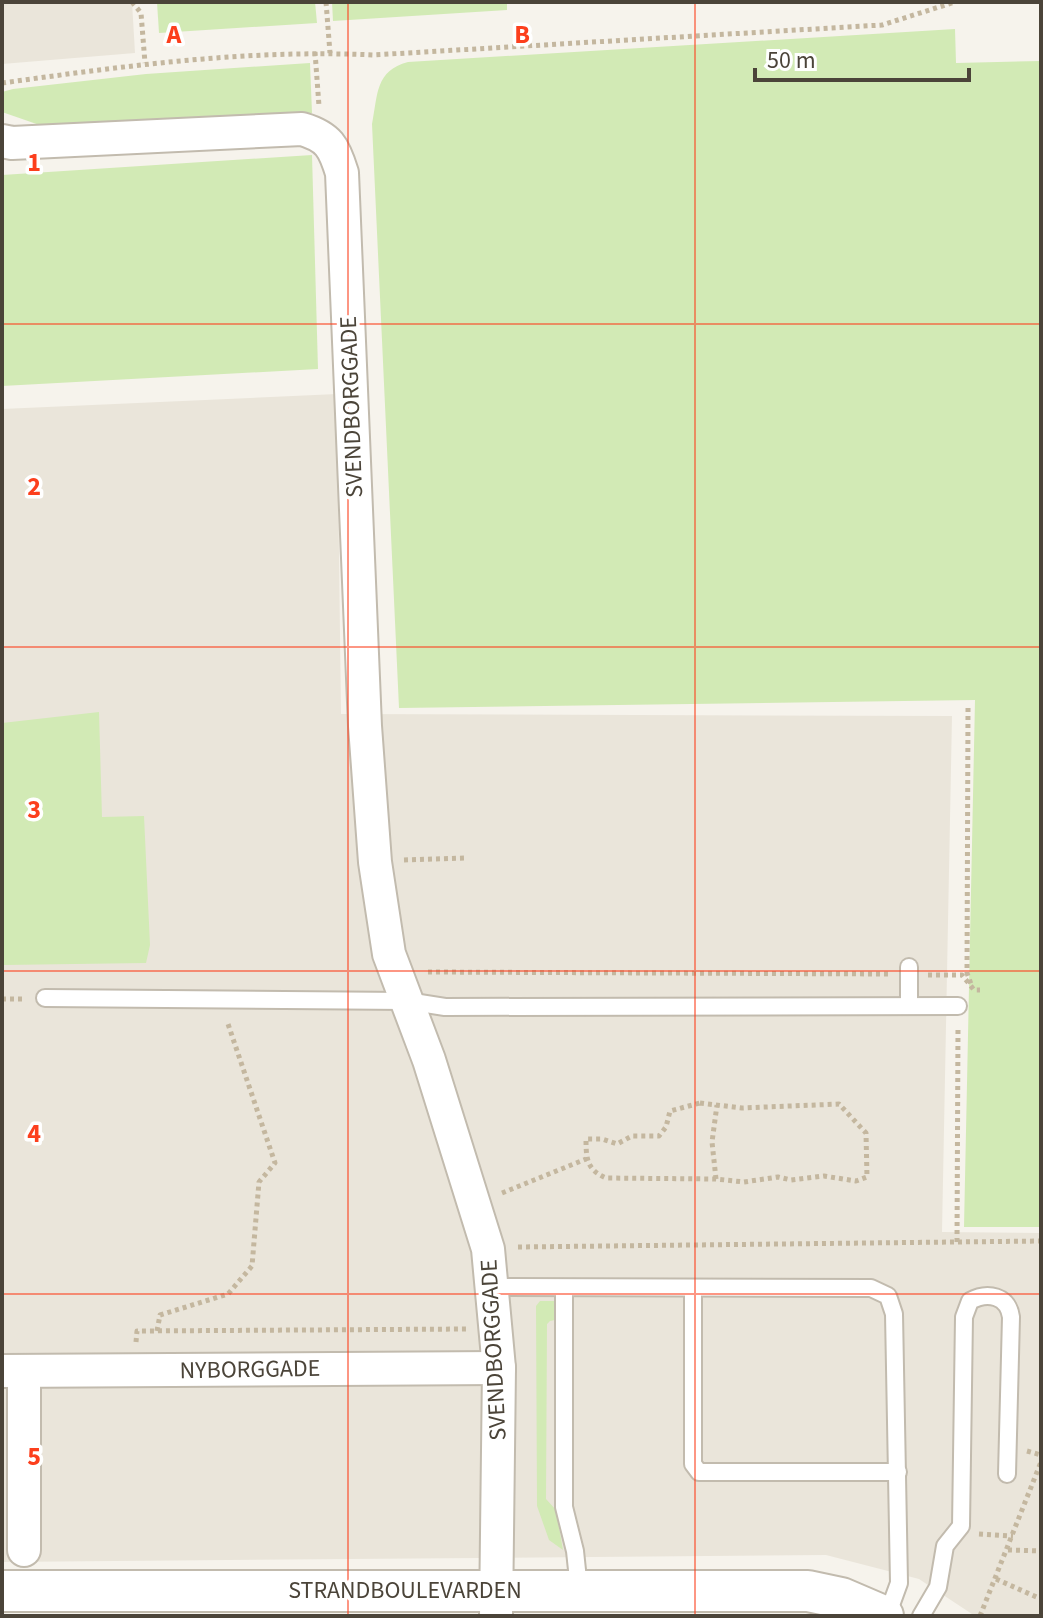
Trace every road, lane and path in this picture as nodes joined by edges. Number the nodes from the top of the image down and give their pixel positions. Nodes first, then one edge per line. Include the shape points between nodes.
1 (132, 2) edge
2 (326, 2) edge
3 (955, 2) edge
4 (315, 52) junction
5 (330, 53) junction
6 (145, 63) junction
7 (2, 83) edge
8 (321, 135) junction
9 (2, 141) edge
10 (968, 708) dead end
11 (467, 858) dead end
12 (375, 862) junction
13 (909, 971) junction
14 (401, 986) junction
15 (977, 990) junction
16 (45, 998) dead end
17 (219, 999) junction
18 (909, 1006) junction
19 (958, 1006) junction
20 (717, 1105) junction
21 (586, 1159) junction
22 (716, 1179) junction
23 (476, 1204) junction
24 (1041, 1241) edge
25 (957, 1242) junction
26 (488, 1249) junction
27 (492, 1287) junction
28 (564, 1288) junction
29 (693, 1288) junction
30 (496, 1328) junction
31 (157, 1331) junction
32 (499, 1368) junction
33 (132, 1370) junction
34 (13, 1371) edge
35 (1041, 1462) edge
36 (898, 1472) junction
37 (1007, 1474) dead end
38 (958, 1533) junction
39 (1013, 1536) junction
40 (24, 1550) dead end
41 (1008, 1550) junction
42 (1041, 1551) edge
43 (996, 1579) junction
44 (2, 1591) edge
45 (579, 1591) junction
46 (808, 1591) junction
47 (1041, 1599) edge
48 (496, 1603) edge
49 (775, 1616) edge
50 (885, 1616) edge
51 (921, 1616) edge
52 (980, 1616) edge

1 - 6 path via 141,13
2 - 5 path
3 - 5 path via 882,25 373,55
4 - 5 path
4 - 6 path
4 - 8 path
6 - 7 path
8 - 9 street via 302,129
8 - 12 street, SVENDBORGGADE via 336,151 342,173
10 - 15 path via 967,973
11 - 12 path
12 - 14 street, SVENDBORGGADE via 389,954
13 - 14 path
13 - 15 path via 962,975
13 - 18 lane
14 - 17 lane
14 - 18 lane via 445,1007
14 - 23 street, SVENDBORGGADE
15 - 19 path
16 - 17 lane
17 - 31 path via 275,1163 259,1182 252,1266 228,1294 160,1315
18 - 19 lane
19 - 25 path
20 - 21 path via 700,1103 670,1111 659,1136 632,1136 617,1144 586,1139
20 - 22 path via 712,1142
20 - 22 path via 839,1104 866,1133 867,1177
21 - 22 path via 606,1178
21 - 23 path
23 - 26 street, SVENDBORGGADE
24 - 25 path
25 - 26 path
26 - 27 street, SVENDBORGGADE
27 - 28 lane
27 - 30 street, SVENDBORGGADE
28 - 29 lane
28 - 45 lane via 564,1507
29 - 36 lane via 871,1288 888,1296 894,1314
29 - 36 lane via 693,1464 699,1472
30 - 31 path
30 - 32 street, SVENDBORGGADE
31 - 33 path via 137,1331
32 - 33 street, NYBORGGADE
32 - 48 street, SVENDBORGGADE
33 - 34 street, NYBORGGADE
34 - 40 street
35 - 39 path
36 - 50 lane via 899,1583
37 - 38 lane via 1011,1317 1005,1302 985,1296 970,1301 964,1317
38 - 39 path
38 - 51 lane via 945,1546 938,1587
39 - 41 path
41 - 42 path
41 - 43 path
43 - 47 path
43 - 52 path
44 - 48 street, STRANDBOULEVARDEN via 153,1597 402,1596
45 - 46 street, STRANDBOULEVARDEN
45 - 48 street, STRANDBOULEVARDEN
46 - 49 street
46 - 50 street, STRANDBOULEVARDEN

